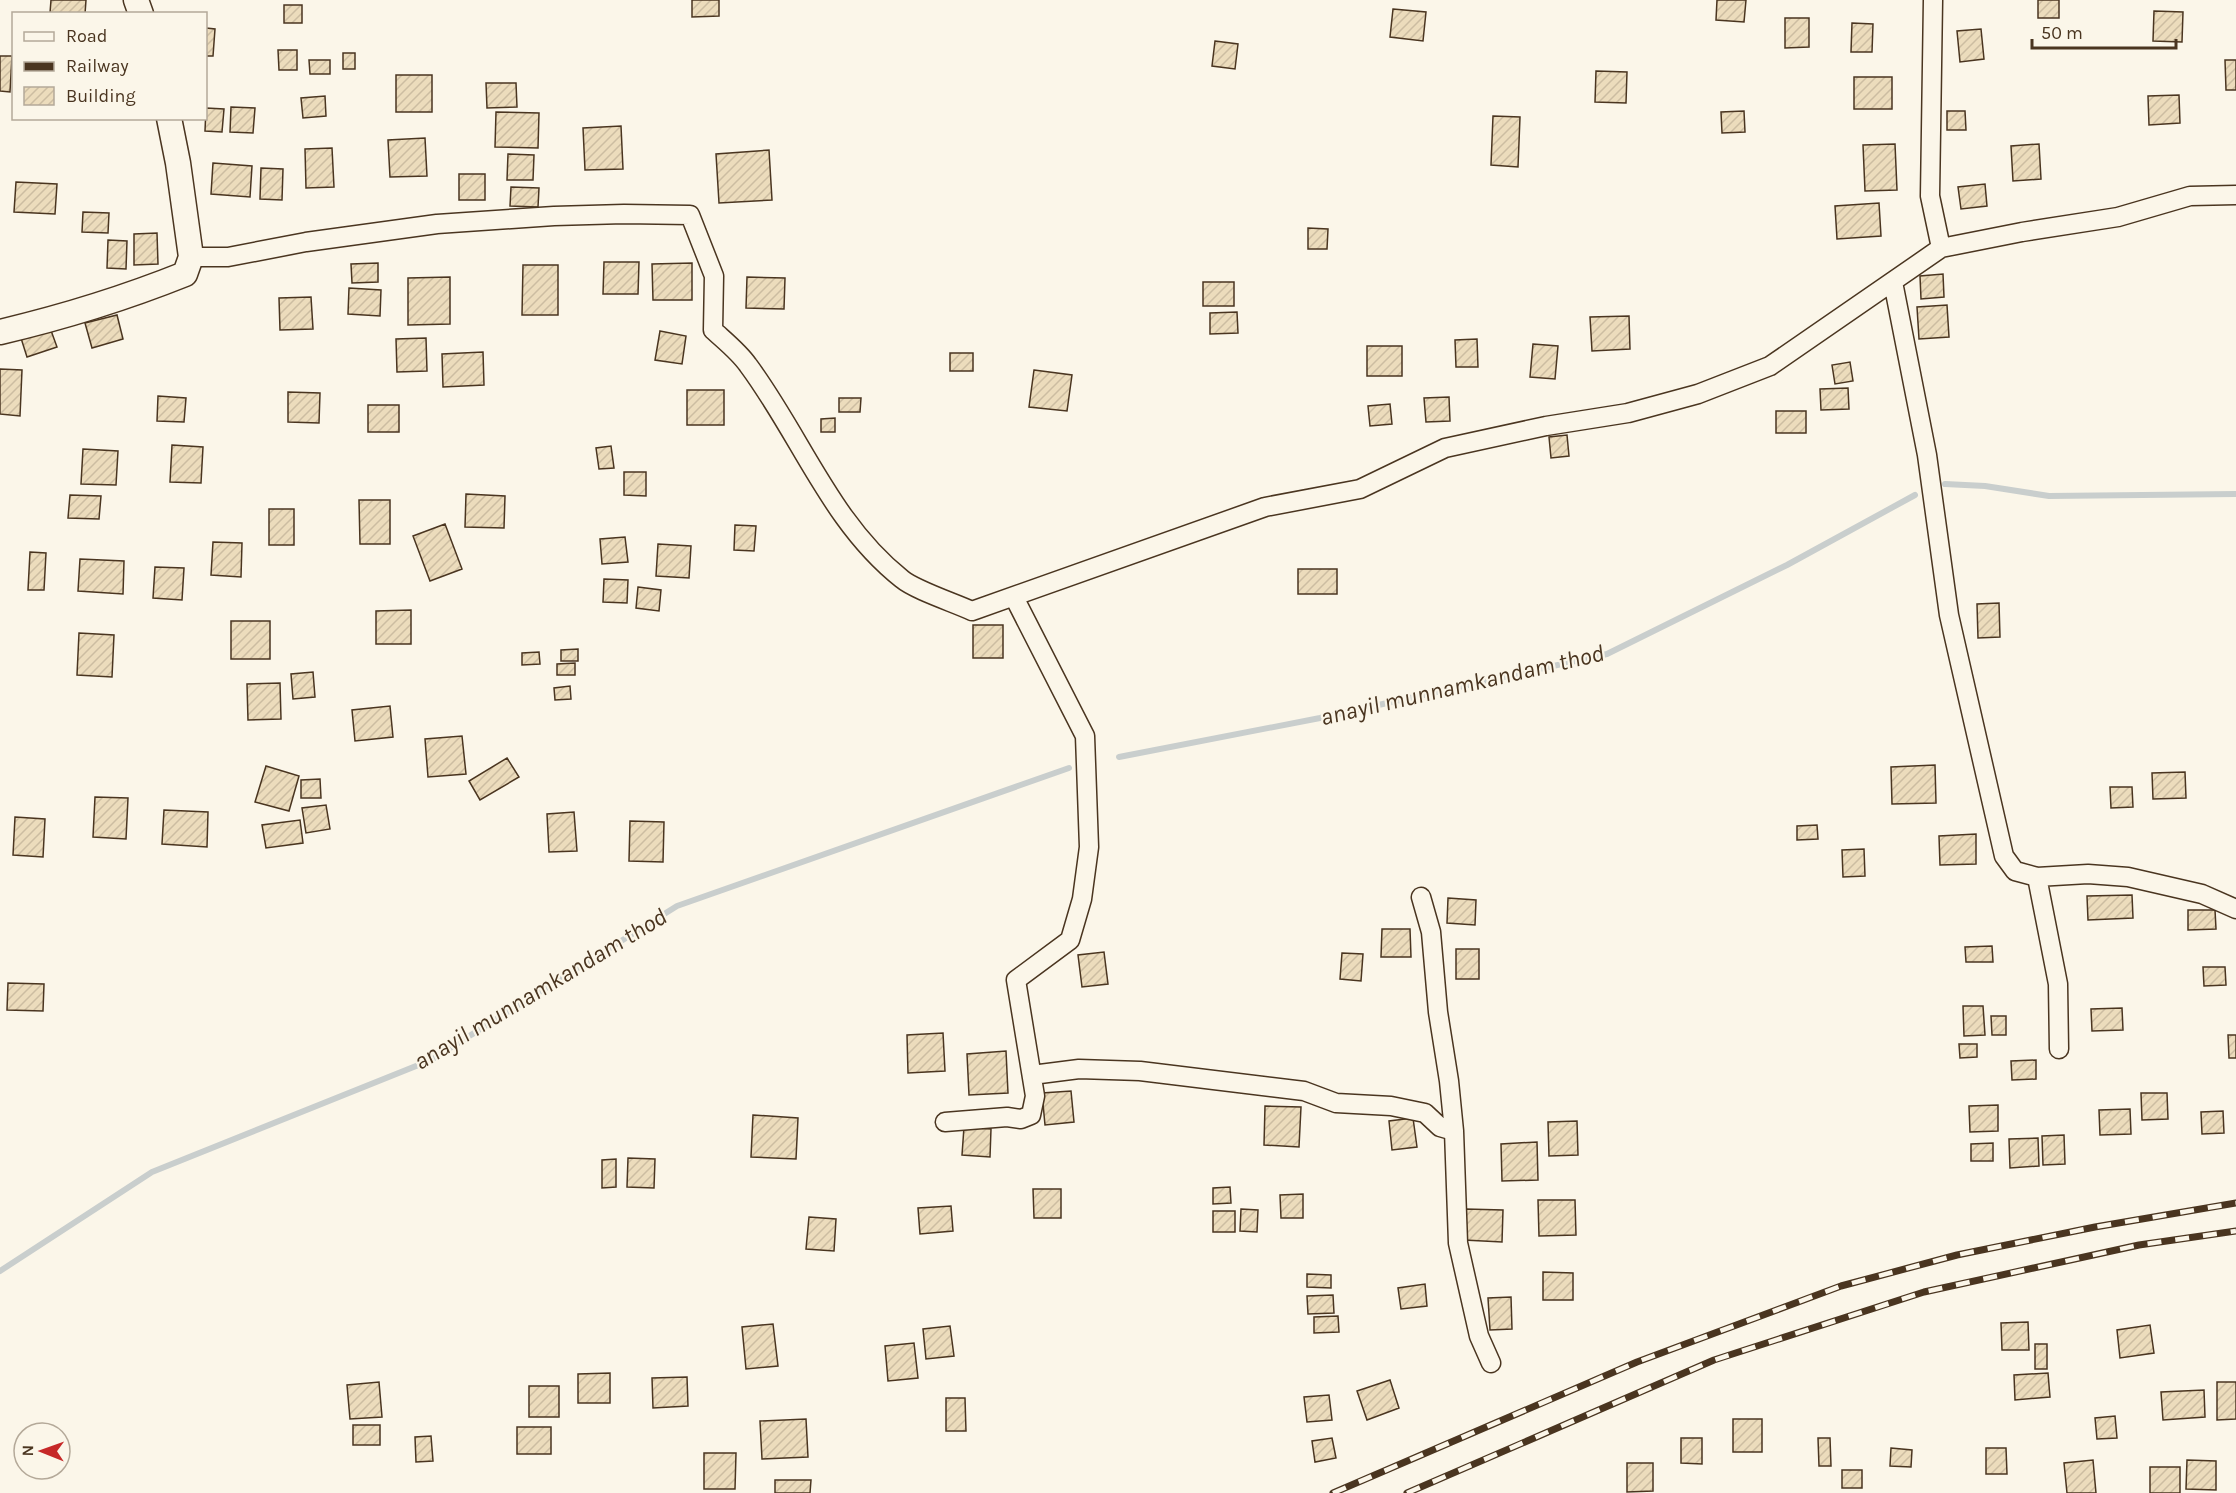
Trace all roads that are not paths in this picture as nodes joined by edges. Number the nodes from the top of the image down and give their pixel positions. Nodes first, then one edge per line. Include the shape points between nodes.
1 (1933, 0) edge
2 (169, 120) edge
3 (2236, 195) edge
4 (1941, 248) junction
5 (191, 258) junction
6 (1893, 282) junction
7 (0, 332) edge
8 (1014, 597) junction
9 (2037, 877) junction
10 (1421, 897) dead end
11 (2236, 909) edge
12 (2059, 1049) dead end
13 (1032, 1075) junction
14 (945, 1122) dead end
15 (1454, 1131) junction
16 (1491, 1364) dead end

1 - 4 street via 1930,196
2 - 5 main road
3 - 4 street via 2190,196 2118,217
4 - 6 street
5 - 7 main road via 185,274 149,288 64,317
5 - 8 street via 228,257 437,224 554,216 690,215 714,276 713,330 748,364 829,498 859,537 903,581 972,611
6 - 8 street via 1770,366 1698,394 1445,448 1360,489 1265,507
6 - 9 street via 1927,455 1949,615 2004,856 2015,871
8 - 13 street via 1085,736 1089,847 1082,899 1070,940 1016,980
9 - 11 street via 2128,877 2202,894
9 - 12 street via 2058,984
10 - 15 street via 1431,932
13 - 14 street via 1035,1096 1031,1115 1021,1119
13 - 15 street via 1079,1069 1140,1071 1304,1091 1336,1103 1391,1106 1425,1113 1440,1127
15 - 16 street via 1458,1243 1479,1336

